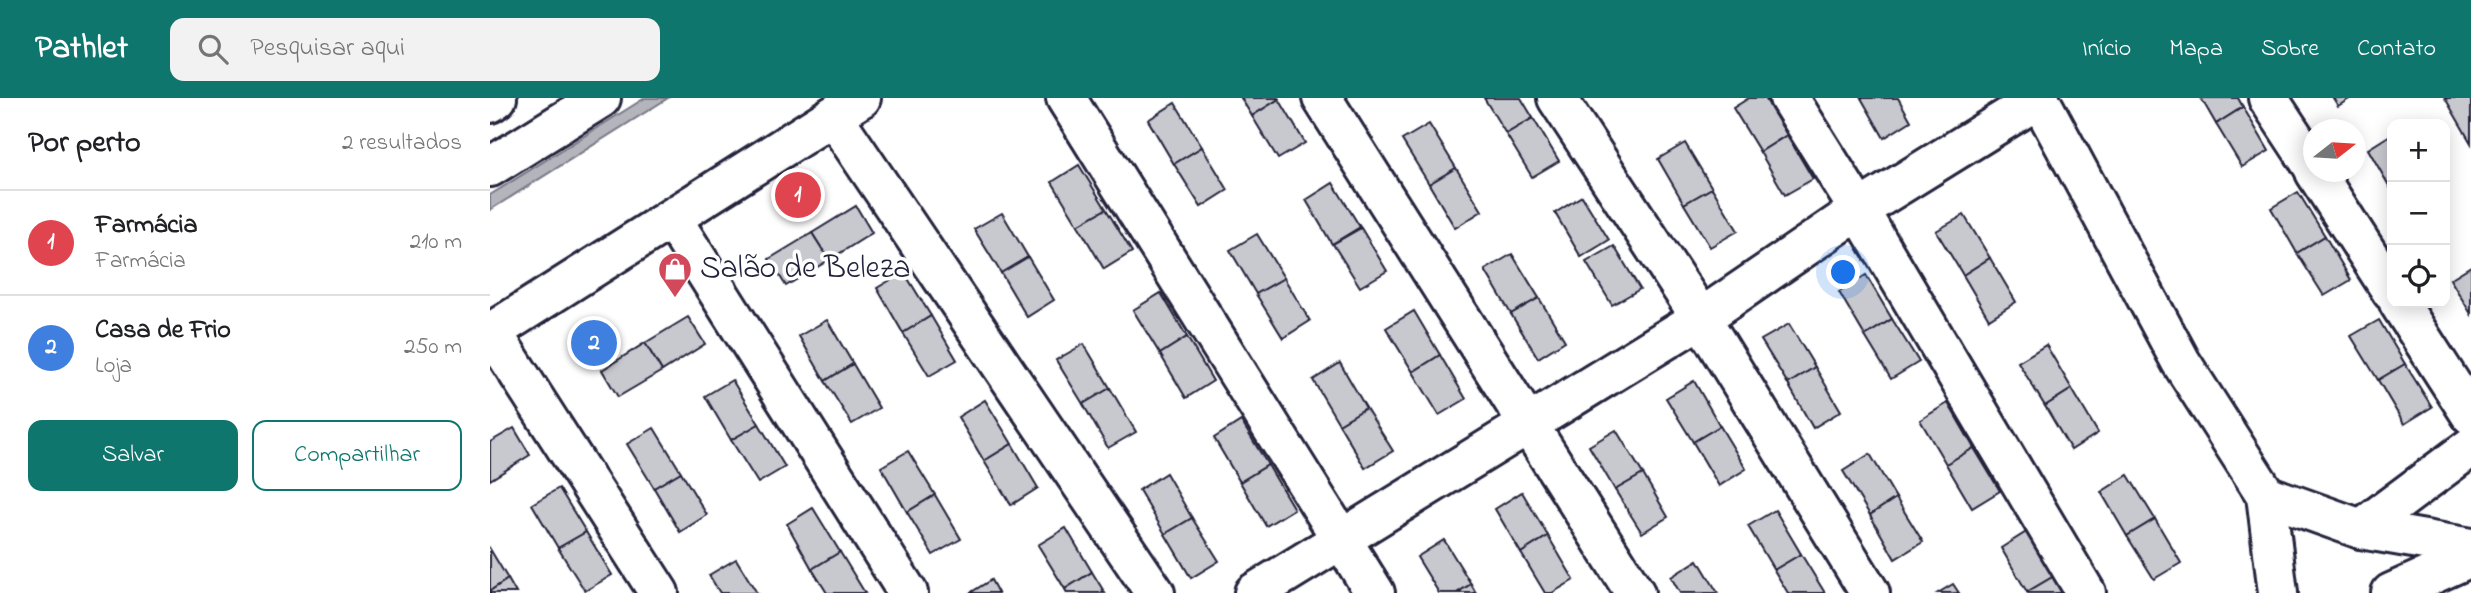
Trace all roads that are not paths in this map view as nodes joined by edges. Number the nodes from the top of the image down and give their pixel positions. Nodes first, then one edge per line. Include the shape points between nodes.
1 (497, 98) edge
2 (601, 98) edge
3 (1066, 98) edge
4 (1322, 98) edge
5 (1557, 98) edge
6 (1789, 98) edge
7 (2039, 98) edge
8 (2269, 98) edge
9 (490, 103) edge
10 (847, 107) edge
11 (2303, 152) edge
12 (490, 167) edge
13 (2322, 182) edge
14 (1860, 210) junction
15 (672, 219) junction
16 (2387, 284) edge
17 (2402, 308) edge
18 (1701, 318) junction
19 (491, 333) edge
20 (2471, 415) edge
21 (1528, 424) junction
22 (2471, 447) edge
23 (2266, 495) junction
24 (2361, 529) junction
25 (1341, 538) junction
26 (2471, 548) edge
27 (2471, 557) edge
28 (659, 593) edge
29 (908, 593) edge
30 (1155, 593) edge
31 (1254, 593) edge
32 (1375, 593) edge
33 (1636, 593) edge
34 (1870, 593) edge
35 (2086, 593) edge
36 (2278, 593) edge
37 (2391, 593) edge

1 - 9 street
2 - 12 street
3 - 25 street
4 - 21 street
5 - 18 street
6 - 14 street
7 - 14 street
7 - 23 street via 2181,362
8 - 11 street
10 - 15 street
10 - 30 street
13 - 16 street
14 - 18 street
14 - 35 street
15 - 19 street
15 - 29 street
17 - 20 street
18 - 21 street
18 - 34 street
19 - 28 street
21 - 25 street
21 - 33 street
22 - 24 street
23 - 24 street
23 - 36 street
24 - 26 street
25 - 31 street
25 - 32 street
27 - 37 street

